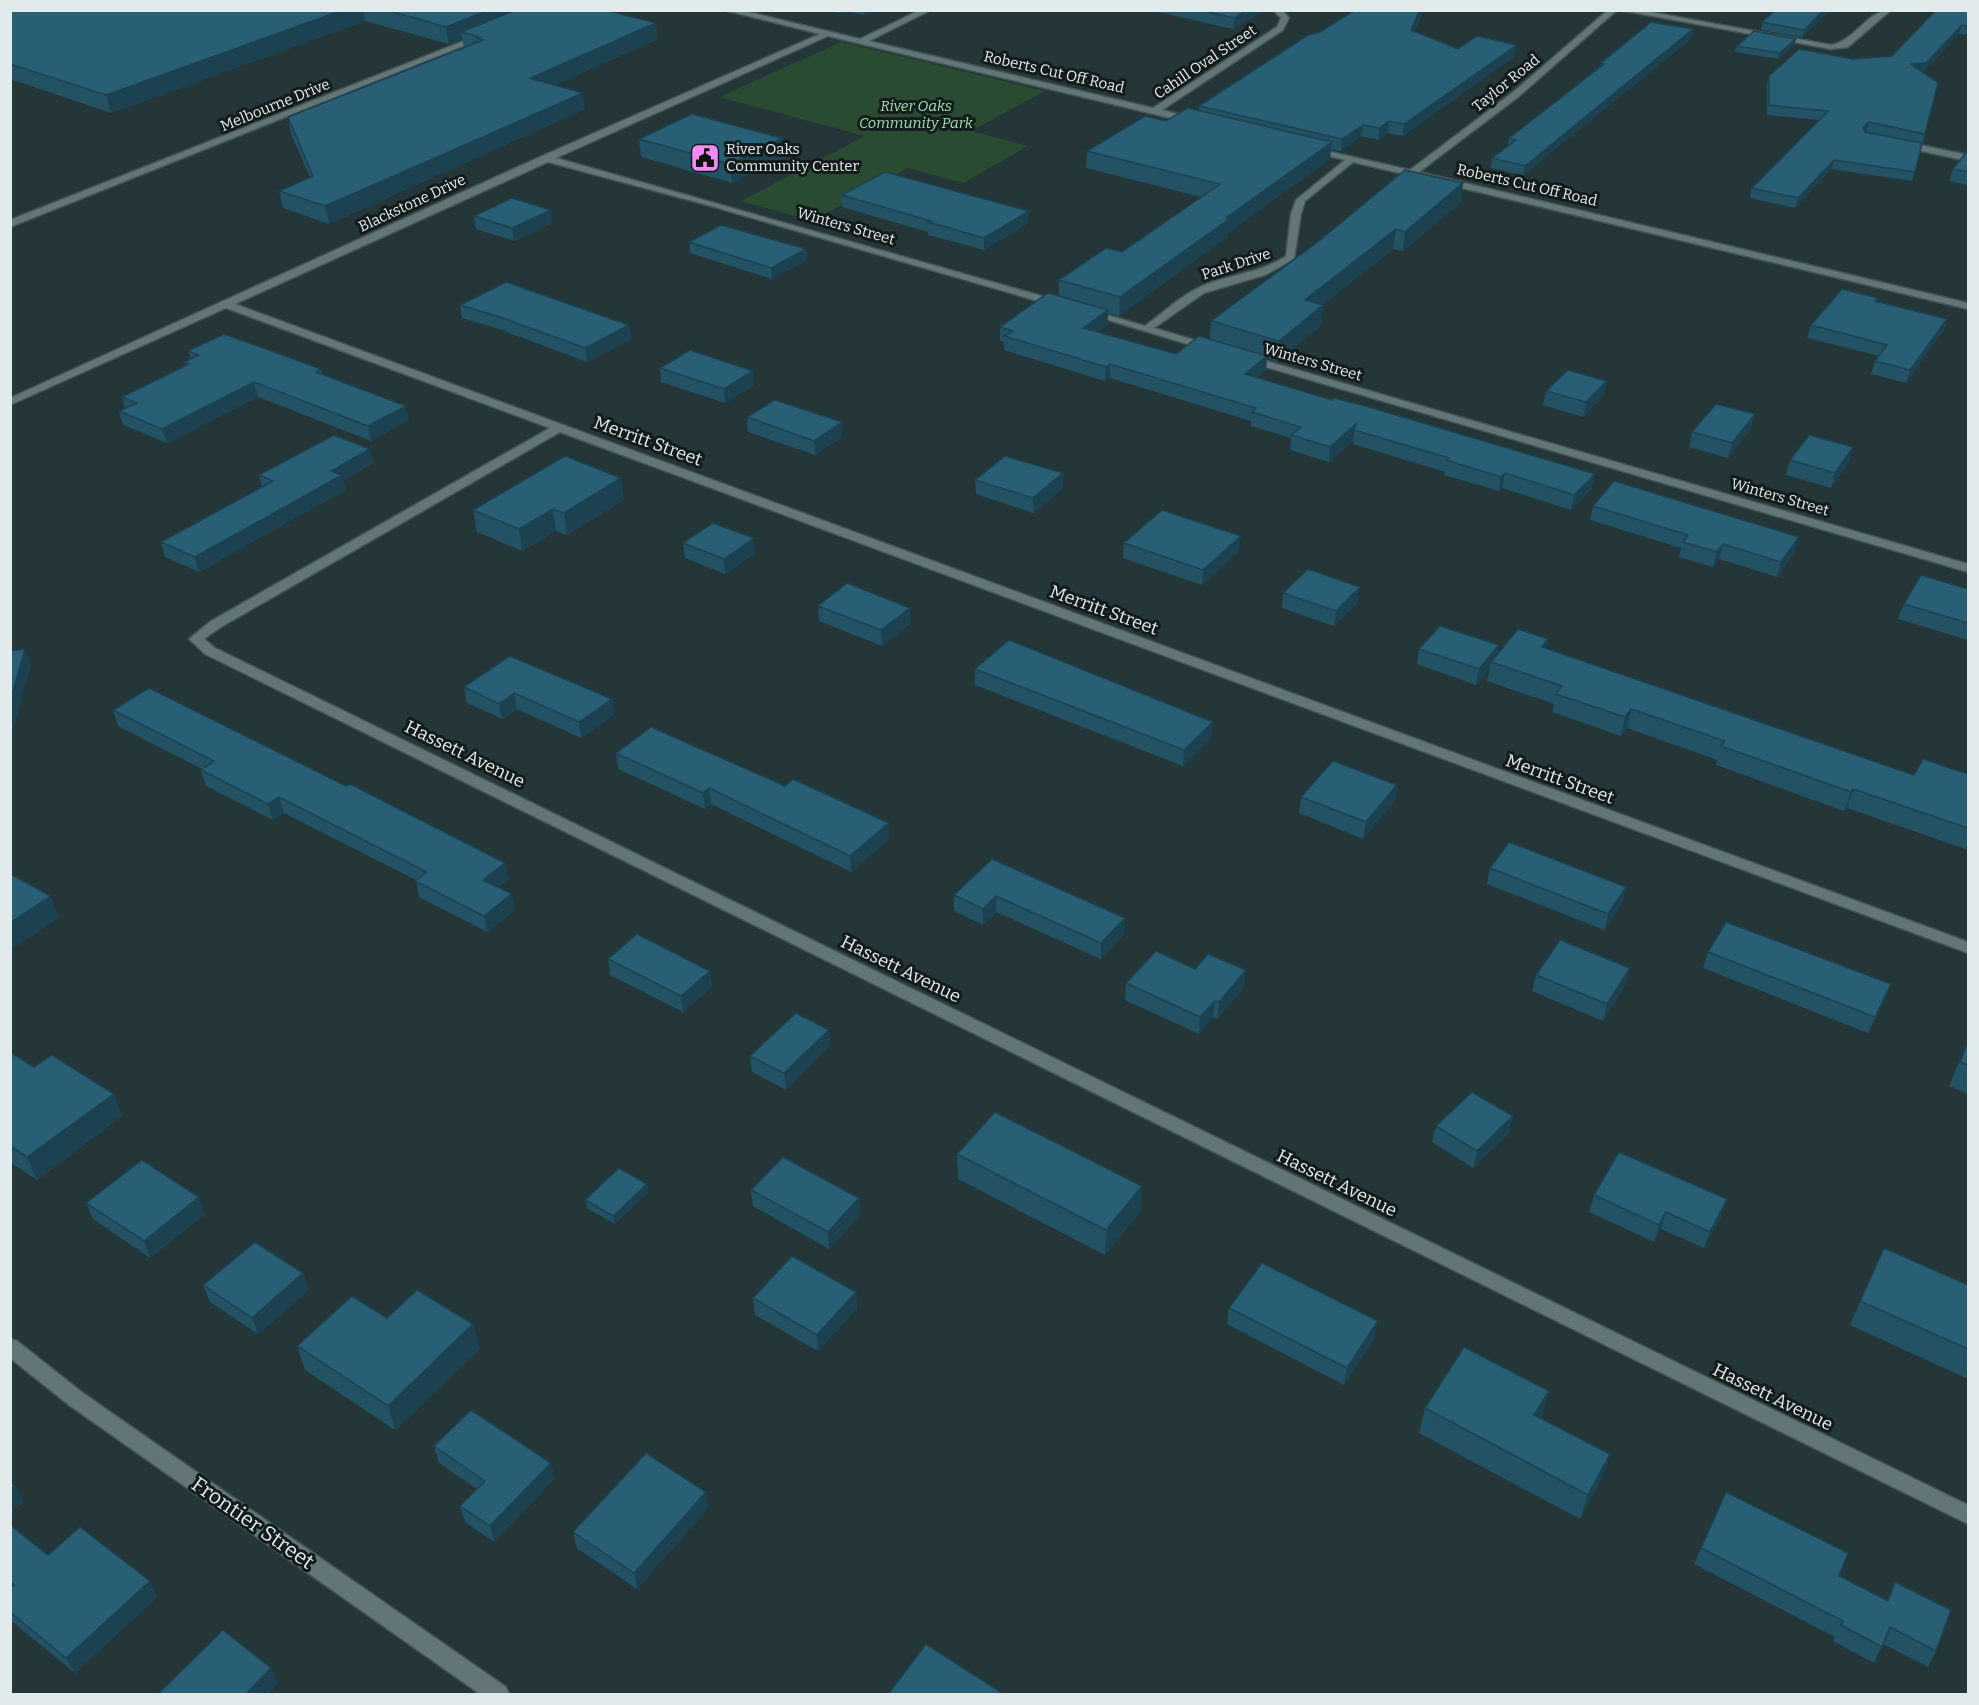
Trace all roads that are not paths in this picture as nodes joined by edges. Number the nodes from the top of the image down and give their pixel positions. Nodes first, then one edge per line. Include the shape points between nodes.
1 (728, 10) edge
2 (927, 10) edge
3 (1277, 10) edge
4 (1613, 10) edge
5 (1624, 10) edge
6 (1887, 10) edge
7 (495, 32) edge
8 (827, 34) junction
9 (860, 42) junction
10 (1155, 111) junction
11 (1201, 122) edge
12 (1889, 141) edge
13 (1305, 147) edge
14 (545, 158) junction
15 (1352, 158) junction
16 (1968, 158) edge
17 (1412, 173) junction
18 (10, 224) edge
19 (227, 305) junction
20 (1968, 306) edge
21 (1147, 330) junction
22 (10, 402) edge
23 (560, 428) junction
24 (1968, 568) edge
25 (1968, 948) edge
26 (10, 1347) edge
27 (1968, 1515) edge
28 (498, 1695) edge

1 - 8 street, Roberts Cut Off Road
2 - 9 street
3 - 10 street, Cahill Oval Street via 1285,18 1280,28
4 - 17 street, Taylor Road via 1515,95
5 - 6 street via 1831,47 1845,45
7 - 18 street, Melbourne Drive
8 - 9 street, Roberts Cut Off Road
8 - 14 street, Blackstone Drive
9 - 10 street, Roberts Cut Off Road
10 - 11 street, Roberts Cut Off Road
12 - 16 street
13 - 15 street, Roberts Cut Off Road
14 - 19 street, Blackstone Drive
14 - 21 street, Winters Street
15 - 17 street, Roberts Cut Off Road
15 - 21 street, Park Drive via 1301,200 1291,257 1266,272 1195,294
17 - 20 street, Roberts Cut Off Road
19 - 22 street, Blackstone Drive
19 - 23 street, Merritt Street
21 - 24 street, Winters Street
23 - 25 street, Merritt Street
23 - 27 street, Hassett Avenue via 226,618 196,639 210,651
26 - 28 street, Frontier Street via 76,1399

